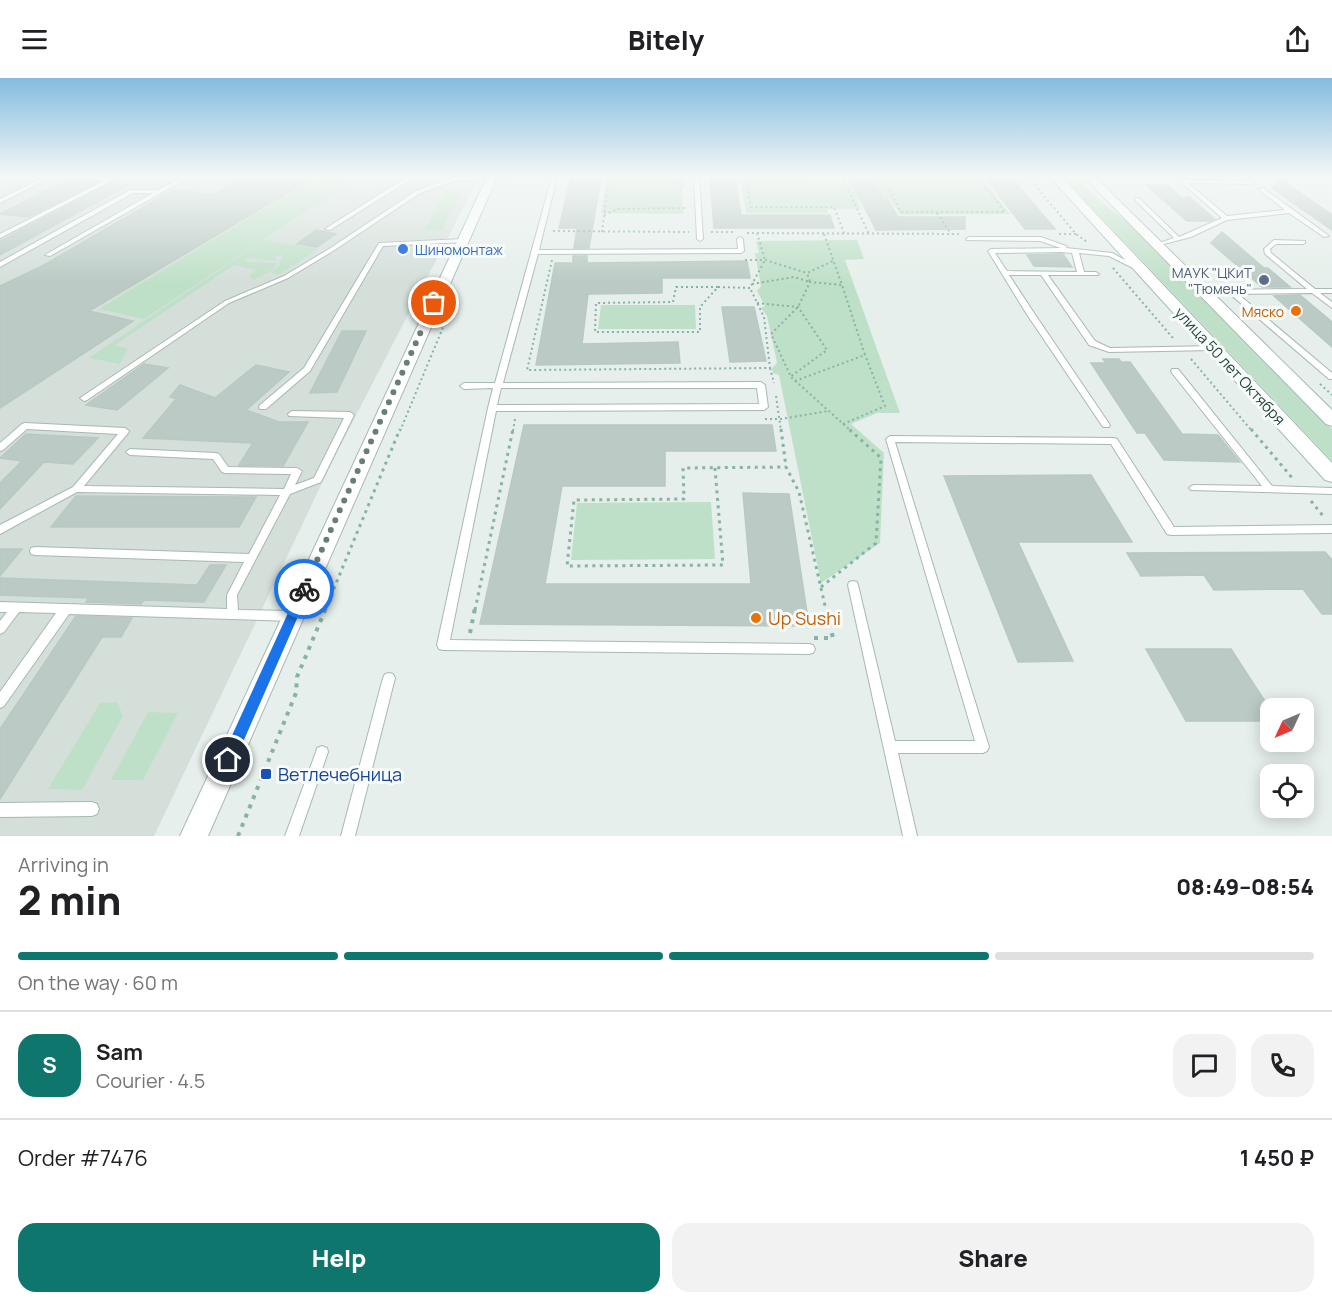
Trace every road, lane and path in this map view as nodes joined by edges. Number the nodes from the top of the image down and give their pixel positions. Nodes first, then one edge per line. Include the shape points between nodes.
1 (46, 212) edge
2 (94, 212) edge
3 (122, 212) edge
4 (354, 212) edge
5 (387, 212) edge
6 (480, 212) edge
7 (545, 212) edge
8 (610, 212) edge
9 (698, 212) edge
10 (836, 212) edge
11 (859, 212) edge
12 (901, 212) edge
13 (924, 212) edge
14 (937, 212) edge
15 (1087, 212) edge
16 (1125, 212) edge
17 (1150, 212) edge
18 (1219, 212) edge
19 (1277, 212) edge
20 (1292, 212) edge
21 (604, 215) joint
22 (1226, 218) junction
23 (556, 221) dead end
24 (328, 229) dead end
25 (553, 232) junction
26 (602, 232) junction
27 (734, 232) dead end
28 (745, 232) dead end
29 (757, 233) junction
30 (824, 233) junction
31 (844, 233) junction
32 (869, 234) junction
33 (951, 234) junction
34 (963, 234) dead end
35 (1054, 234) dead end
36 (1077, 234) dead end
37 (0, 236) edge
38 (700, 236) junction
39 (1109, 236) junction
40 (1326, 236) dead end
41 (740, 239) dead end
42 (969, 239) dead end
43 (1178, 239) junction
44 (462, 241) junction
45 (1303, 242) dead end
46 (1158, 244) junction
47 (1075, 251) junction
48 (535, 252) junction
49 (553, 252) junction
50 (48, 255) dead end
51 (833, 261) junction
52 (0, 265) edge
53 (1141, 270) junction
54 (1005, 273) junction
55 (1043, 273) junction
56 (1081, 274) junction
57 (1096, 274) dead end
58 (810, 282) junction
59 (752, 284) junction
60 (842, 285) junction
61 (718, 287) junction
62 (459, 288) dead end
63 (750, 288) junction
64 (1332, 291) edge
65 (1205, 292) junction
66 (1232, 292) junction
67 (1314, 292) junction
68 (757, 303) junction
69 (1332, 306) edge
70 (798, 307) junction
71 (1214, 348) junction
72 (865, 355) junction
73 (770, 368) junction
74 (1175, 370) dead end
75 (1332, 376) edge
76 (790, 377) junction
77 (795, 381) junction
78 (498, 385) junction
79 (464, 386) dead end
80 (84, 398) dead end
81 (263, 407) dead end
82 (492, 408) junction
83 (828, 411) junction
84 (292, 414) dead end
85 (526, 419) dead end
86 (758, 419) dead end
87 (781, 419) junction
88 (1332, 420) edge
89 (843, 424) junction
90 (1106, 425) dead end
91 (0, 448) edge
92 (130, 452) dead end
93 (715, 468) junction
94 (786, 468) junction
95 (1332, 476) edge
96 (1194, 488) dead end
97 (76, 489) junction
98 (1270, 489) junction
99 (1332, 491) edge
100 (287, 492) junction
101 (1332, 529) edge
102 (0, 530) edge
103 (34, 551) dead end
104 (252, 558) junction
105 (853, 585) dead end
106 (821, 587) junction
107 (0, 607) edge
108 (16, 607) junction
109 (65, 610) junction
110 (233, 615) junction
111 (292, 616) junction
112 (0, 628) edge
113 (469, 636) dead end
114 (810, 638) dead end
115 (809, 649) dead end
116 (389, 678) dead end
117 (0, 702) edge
118 (890, 747) junction
119 (322, 752) dead end
120 (92, 809) dead end
121 (0, 810) edge
122 (194, 836) edge
123 (238, 836) edge
124 (292, 836) edge
125 (348, 836) edge
126 (910, 836) edge

1 - 37 lane
2 - 52 lane
3 - 50 lane
4 - 24 lane
5 - 80 lane via 286,277 227,302
6 - 44 main road
7 - 48 lane
8 - 21 path
9 - 38 lane
10 - 31 path
11 - 32 path
12 - 13 path
14 - 33 path
15 - 39 main road, улица 50 лет Октября
16 - 46 main road
17 - 43 lane
18 - 22 lane
19 - 22 lane
20 - 40 lane
21 - 26 path
22 - 43 lane
23 - 25 path
25 - 26 path
25 - 49 path
26 - 38 path
27 - 38 path
28 - 29 path
29 - 30 path
29 - 59 path via 765,260
30 - 31 path
30 - 51 path
31 - 32 path
32 - 33 path
33 - 34 path
35 - 36 path
39 - 47 lane via 1105,249
39 - 53 main road, улица 50 лет Октября
41 - 49 lane via 741,251
42 - 47 lane via 1041,239
43 - 46 lane
44 - 81 lane via 381,244 307,369
44 - 111 main road
45 - 67 lane via 1274,242 1267,249 1268,254
46 - 65 main road
47 - 53 lane via 1110,254
47 - 54 lane via 991,250
47 - 56 lane
48 - 49 lane
48 - 78 lane
49 - 73 path via 527,370
51 - 58 path via 807,273
51 - 60 path
53 - 71 main road, улица 50 лет Октября
54 - 55 lane
54 - 90 lane
55 - 56 lane
55 - 71 lane via 1092,344 1108,350
56 - 57 lane
58 - 59 path via 794,277
58 - 60 path
58 - 70 path
59 - 63 path
60 - 72 path
61 - 61 path via 676,287 673,302 596,303 595,332 700,332 700,307
61 - 63 path
62 - 123 path via 300,669 296,693
63 - 68 path
64 - 67 lane
65 - 66 lane
65 - 88 main road
66 - 67 lane
66 - 75 lane
67 - 69 lane
68 - 70 path
68 - 73 path via 764,317
70 - 76 path via 771,334
70 - 76 path via 827,351
71 - 95 main road, улица 50 лет Октября
72 - 77 path
72 - 89 path via 885,406
73 - 87 path
74 - 98 lane
76 - 77 path
77 - 83 path
78 - 79 lane
78 - 82 lane
78 - 82 lane via 761,384 764,407
82 - 115 lane via 443,645
83 - 87 path
83 - 89 path
84 - 100 lane via 350,415 318,480
85 - 113 path via 515,419
86 - 87 path
87 - 94 path
89 - 106 path via 881,458 876,543
91 - 97 lane via 25,426 125,431
92 - 100 lane via 216,456 225,470 297,471
93 - 93 path via 683,468 684,499 574,500 567,566 723,565
93 - 94 path
94 - 106 path via 799,492
96 - 98 lane
97 - 100 lane
97 - 102 lane
98 - 99 lane
100 - 104 lane
101 - 118 lane via 1171,531 1114,441 890,439 983,747
103 - 104 lane
104 - 110 lane via 232,595
105 - 118 lane
106 - 114 path via 834,638
107 - 108 lane
108 - 109 lane
108 - 112 lane
109 - 110 lane
109 - 117 lane
110 - 111 lane
111 - 122 main road
116 - 125 lane
118 - 126 lane
119 - 124 lane
120 - 121 lane

